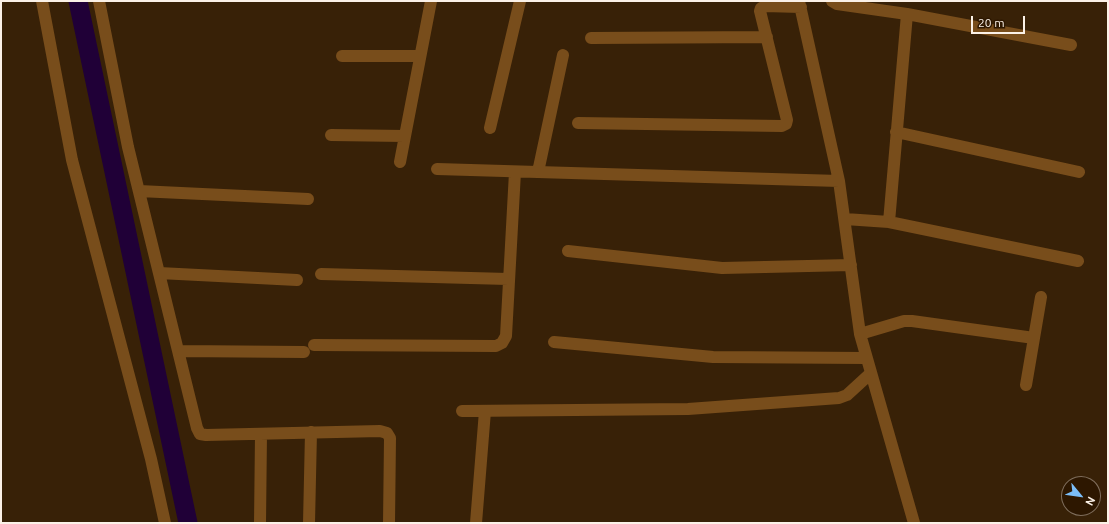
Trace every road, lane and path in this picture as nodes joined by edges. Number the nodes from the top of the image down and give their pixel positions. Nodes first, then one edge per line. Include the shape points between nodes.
1 (42, 1) edge
2 (99, 1) edge
3 (431, 1) edge
4 (520, 1) edge
5 (832, 1) edge
6 (800, 4) edge
7 (907, 14) junction
8 (590, 38) dead end
9 (766, 38) junction
10 (1071, 45) dead end
11 (563, 55) dead end
12 (342, 56) dead end
13 (420, 56) junction
14 (578, 123) dead end
15 (490, 128) dead end
16 (896, 132) junction
17 (330, 135) dead end
18 (405, 136) junction
19 (400, 162) dead end
20 (437, 169) dead end
21 (515, 172) junction
22 (538, 172) junction
23 (1079, 172) dead end
24 (839, 181) junction
25 (139, 191) junction
26 (308, 199) dead end
27 (845, 219) junction
28 (889, 222) junction
29 (568, 252) dead end
30 (1078, 261) dead end
31 (851, 265) junction
32 (159, 273) junction
33 (321, 274) dead end
34 (508, 279) junction
35 (296, 280) dead end
36 (1041, 297) dead end
37 (860, 334) junction
38 (1034, 338) junction
39 (554, 342) dead end
40 (314, 345) dead end
41 (178, 351) junction
42 (304, 352) dead end
43 (866, 358) junction
44 (870, 373) junction
45 (1026, 385) dead end
46 (462, 411) dead end
47 (485, 411) junction
48 (311, 432) junction
49 (261, 434) junction
50 (165, 523) edge
51 (260, 523) edge
52 (310, 523) edge
53 (389, 523) edge
54 (476, 523) edge
55 (914, 523) edge

1 - 50 street via 72,160 152,459
2 - 25 street
3 - 13 street
4 - 15 street
5 - 7 street via 836,4
6 - 9 street via 761,8
6 - 24 street
7 - 10 street
7 - 16 street
8 - 9 street
9 - 14 street via 787,120 782,126
11 - 22 street
12 - 13 street
13 - 18 street
16 - 23 street
16 - 28 street
17 - 18 street
18 - 19 street
20 - 21 street
21 - 22 street
21 - 34 street
22 - 24 street
24 - 27 street
25 - 26 street
25 - 32 street
27 - 28 street
27 - 31 street
28 - 30 street
29 - 31 street via 722,268
31 - 37 street
32 - 35 street
32 - 41 street
33 - 34 street
34 - 40 street via 506,336 502,343 496,346
36 - 38 street
37 - 38 street via 912,321
37 - 43 street
38 - 45 street
39 - 43 street via 713,357
41 - 42 street
41 - 49 street via 200,434
43 - 44 street
44 - 47 street via 847,395 839,398 700,409
44 - 55 street
46 - 47 street
47 - 54 street
48 - 49 street
48 - 52 street
48 - 53 street via 387,433 390,438
49 - 51 street

